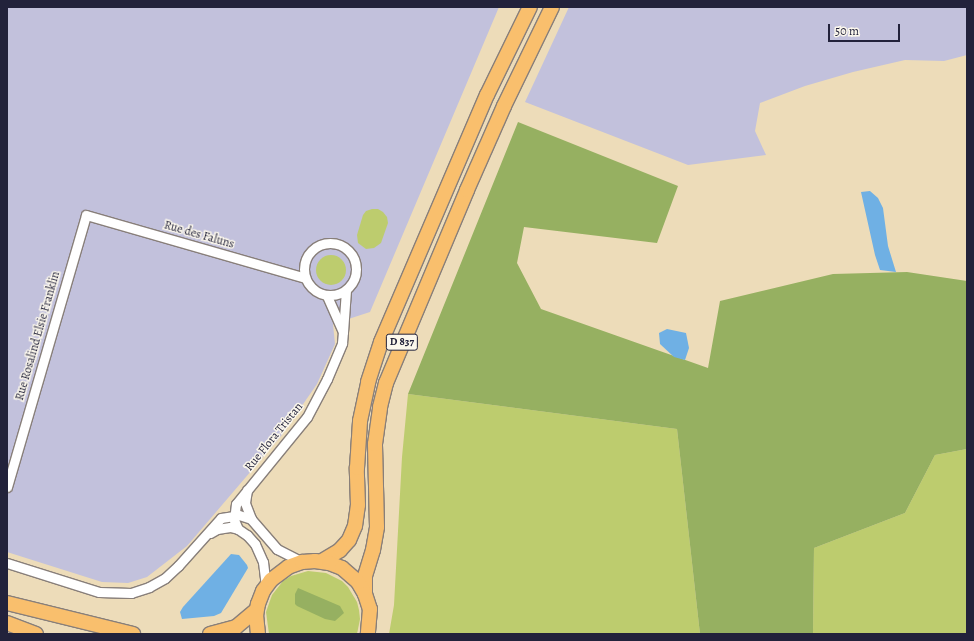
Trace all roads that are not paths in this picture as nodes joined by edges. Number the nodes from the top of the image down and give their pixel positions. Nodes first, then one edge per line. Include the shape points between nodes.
1 (530, 7) edge
2 (552, 7) edge
3 (86, 215) joint
4 (305, 278) junction
5 (346, 290) junction
6 (327, 296) junction
7 (343, 332) junction
8 (7, 487) edge
9 (247, 489) junction
10 (234, 515) junction
11 (251, 519) junction
12 (238, 528) junction
13 (207, 534) junction
14 (302, 562) junction
15 (322, 562) junction
16 (7, 563) edge
17 (266, 585) junction
18 (365, 594) junction
19 (7, 603) edge
20 (256, 610) junction
21 (7, 623) edge
22 (36, 634) edge
23 (133, 634) edge
24 (210, 634) edge
25 (258, 634) edge
26 (368, 634) edge

1 - 15 main road, D 837 via 487,95 382,342 368,382 360,421 355,526 349,540 340,550
2 - 18 main road, D 837 via 504,106 386,382 375,438 377,527 365,576
3 - 4 street, Rue des Faluns
3 - 8 street, Rue Rosalind Elsie Franklin
4 - 5 street via 304,266 311,250 326,243 338,244 348,250 356,262 355,278
4 - 6 street via 315,291
5 - 6 street via 334,296
5 - 7 street, Rue Flora Tristan
6 - 7 street
7 - 9 street, Rue Flora Tristan via 328,379 314,406 290,439
9 - 10 street, Rue Flora Tristan via 236,504
9 - 11 street via 245,503
10 - 11 street
10 - 12 street
10 - 13 street via 221,518
11 - 14 street via 277,549
12 - 13 street via 223,527
12 - 17 street via 255,544 265,569
13 - 16 street via 165,578 131,593 100,592
14 - 15 main road
14 - 17 main road via 282,570
15 - 18 main road via 336,565 348,572
17 - 20 main road
18 - 26 main road via 371,614
19 - 23 main road
20 - 24 main road via 236,627
20 - 25 main road
21 - 22 main road

